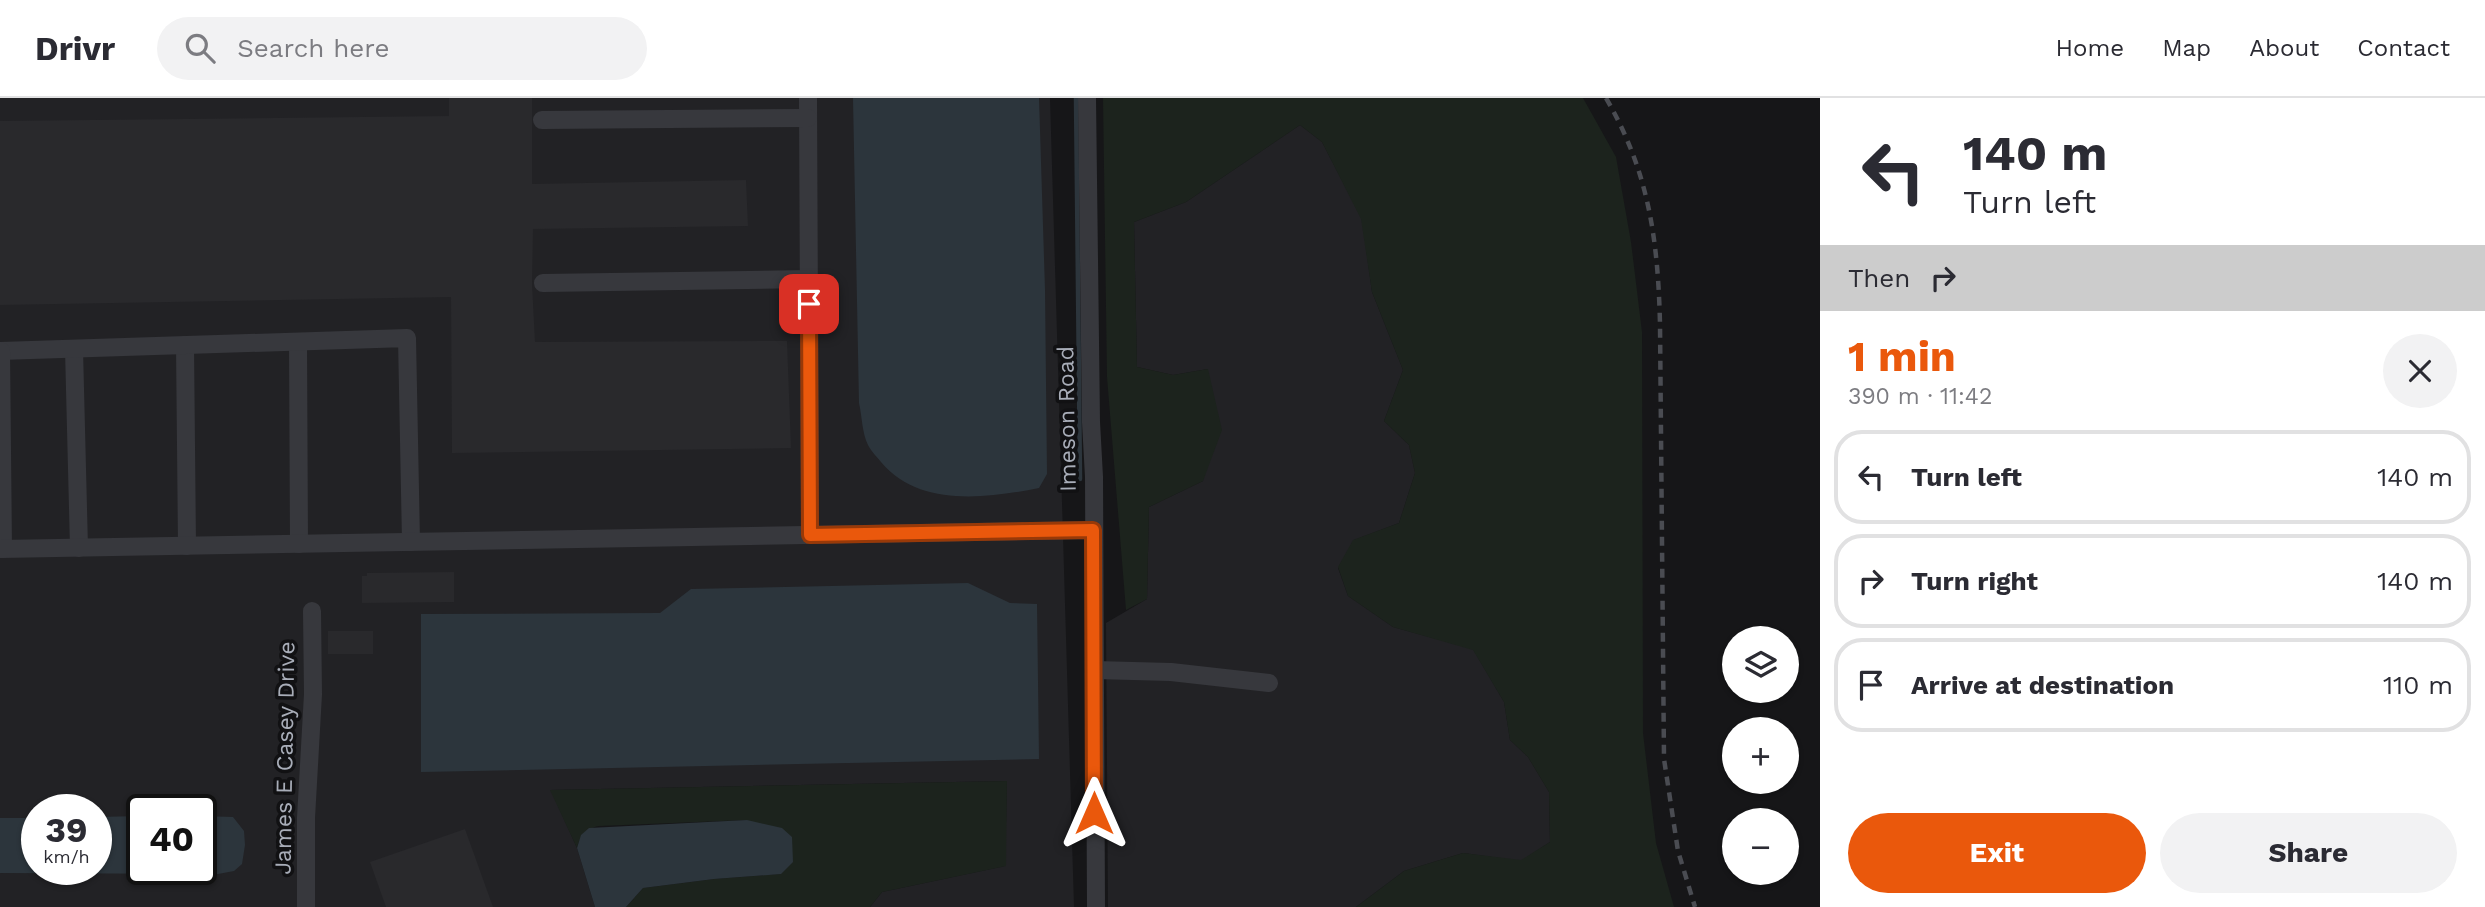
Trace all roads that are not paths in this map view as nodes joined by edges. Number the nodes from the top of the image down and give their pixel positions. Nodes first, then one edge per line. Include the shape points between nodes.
1 (808, 98) edge
2 (1087, 98) edge
3 (808, 118) junction
4 (542, 120) dead end
5 (809, 279) junction
6 (543, 283) dead end
7 (298, 342) junction
8 (185, 345) junction
9 (74, 349) junction
10 (1, 351) edge
11 (1093, 530) junction
12 (810, 535) junction
13 (411, 542) junction
14 (299, 544) junction
15 (187, 546) junction
16 (79, 548) junction
17 (2, 549) edge
18 (312, 611) dead end
19 (1095, 670) junction
20 (1269, 683) dead end
21 (306, 907) edge
22 (1096, 907) edge

1 - 3 street
2 - 11 street, Imeson Road
3 - 4 street
3 - 5 street
5 - 6 street
5 - 12 street
7 - 8 street
7 - 13 street via 407,338
7 - 14 street
8 - 9 street
8 - 15 street
9 - 10 street
9 - 16 street
10 - 17 street
11 - 12 street
11 - 19 street, Imeson Road
12 - 13 street
13 - 14 street
14 - 15 street
15 - 16 street
16 - 17 street
18 - 21 street, James E Casey Drive
19 - 20 street
19 - 22 street, Imeson Road

